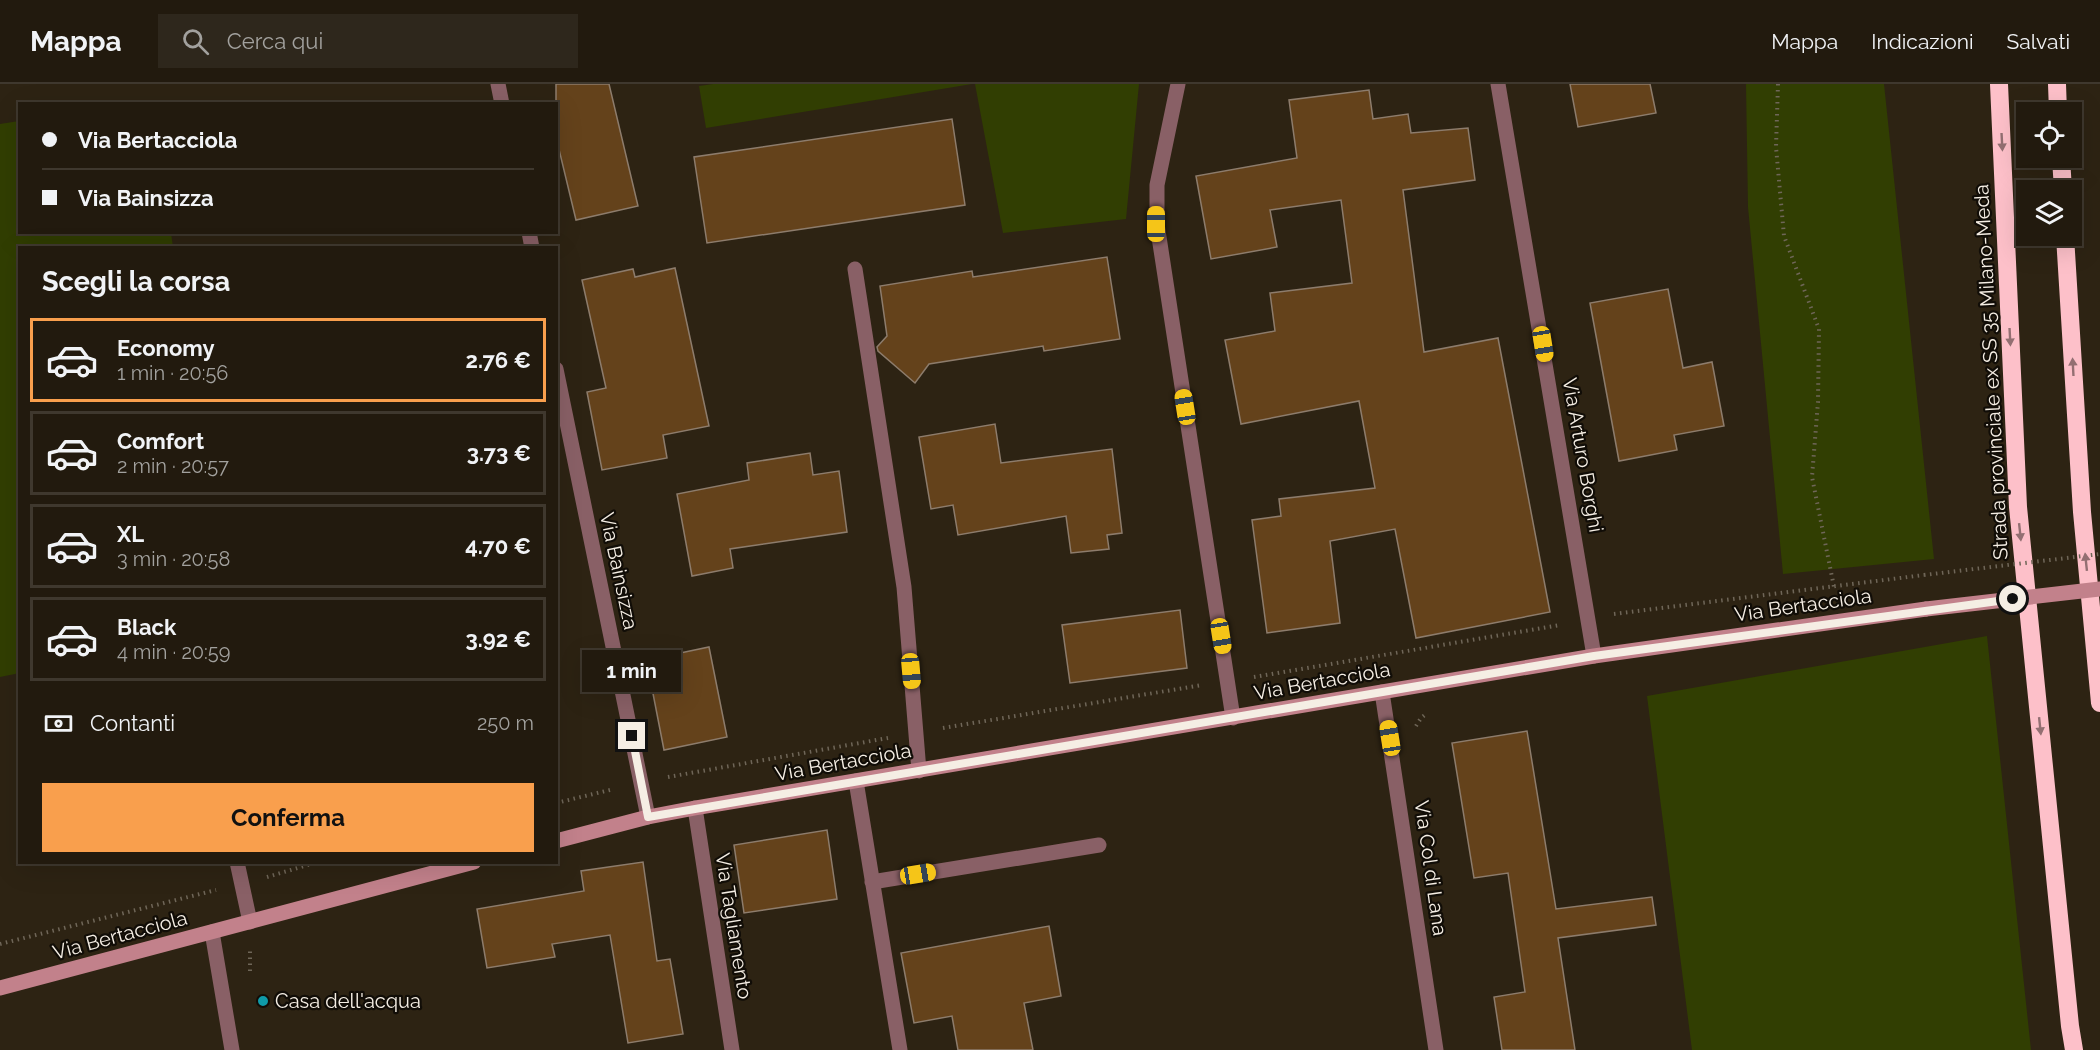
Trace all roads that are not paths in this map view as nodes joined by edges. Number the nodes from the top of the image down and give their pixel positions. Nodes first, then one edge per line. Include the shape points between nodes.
1 (498, 84) edge
2 (1178, 84) edge
3 (1498, 84) edge
4 (1999, 84) edge
5 (2056, 84) edge
6 (502, 102) edge
7 (2057, 102) edge
8 (2066, 246) edge
9 (855, 269) dead end
10 (558, 379) edge
11 (2100, 589) edge
12 (1594, 656) junction
13 (1382, 692) junction
14 (2100, 703) edge
15 (1233, 718) junction
16 (919, 771) junction
17 (856, 781) junction
18 (694, 808) junction
19 (648, 817) junction
20 (558, 840) edge
21 (1099, 845) dead end
22 (237, 864) edge
23 (467, 864) edge
24 (872, 882) junction
25 (250, 922) junction
26 (212, 932) junction
27 (0, 988) edge
28 (232, 1050) edge
29 (732, 1050) edge
30 (900, 1050) edge
31 (1436, 1050) edge
32 (2074, 1050) edge

1 - 6 street
2 - 15 street via 1156,184 1156,224
3 - 12 street, Via Arturo Borghi
4 -> 32 highway, Strada provinciale ex SS 35 Milano-Meda via 2018,507
5 - 7 highway
14 -> 8 highway via 2082,512
9 - 16 street via 904,587
10 - 19 street, Via Bainsizza
11 - 12 street, Via Bertacciola, bridge via 1926,609
12 - 13 street, Via Bertacciola
13 - 15 street, Via Bertacciola
13 - 31 street, Via Col di Lana
15 - 16 street, Via Bertacciola
16 - 17 street, Via Bertacciola
17 - 18 street, Via Bertacciola
17 - 24 street
18 - 19 street, Via Bertacciola
18 - 29 street, Via Tagliamento
19 - 20 street, Via Bertacciola
21 - 24 street
22 - 25 street
23 - 25 street, Via Bertacciola
24 - 30 street
25 - 26 street, Via Bertacciola
26 - 27 street, Via Bertacciola
26 - 28 street

